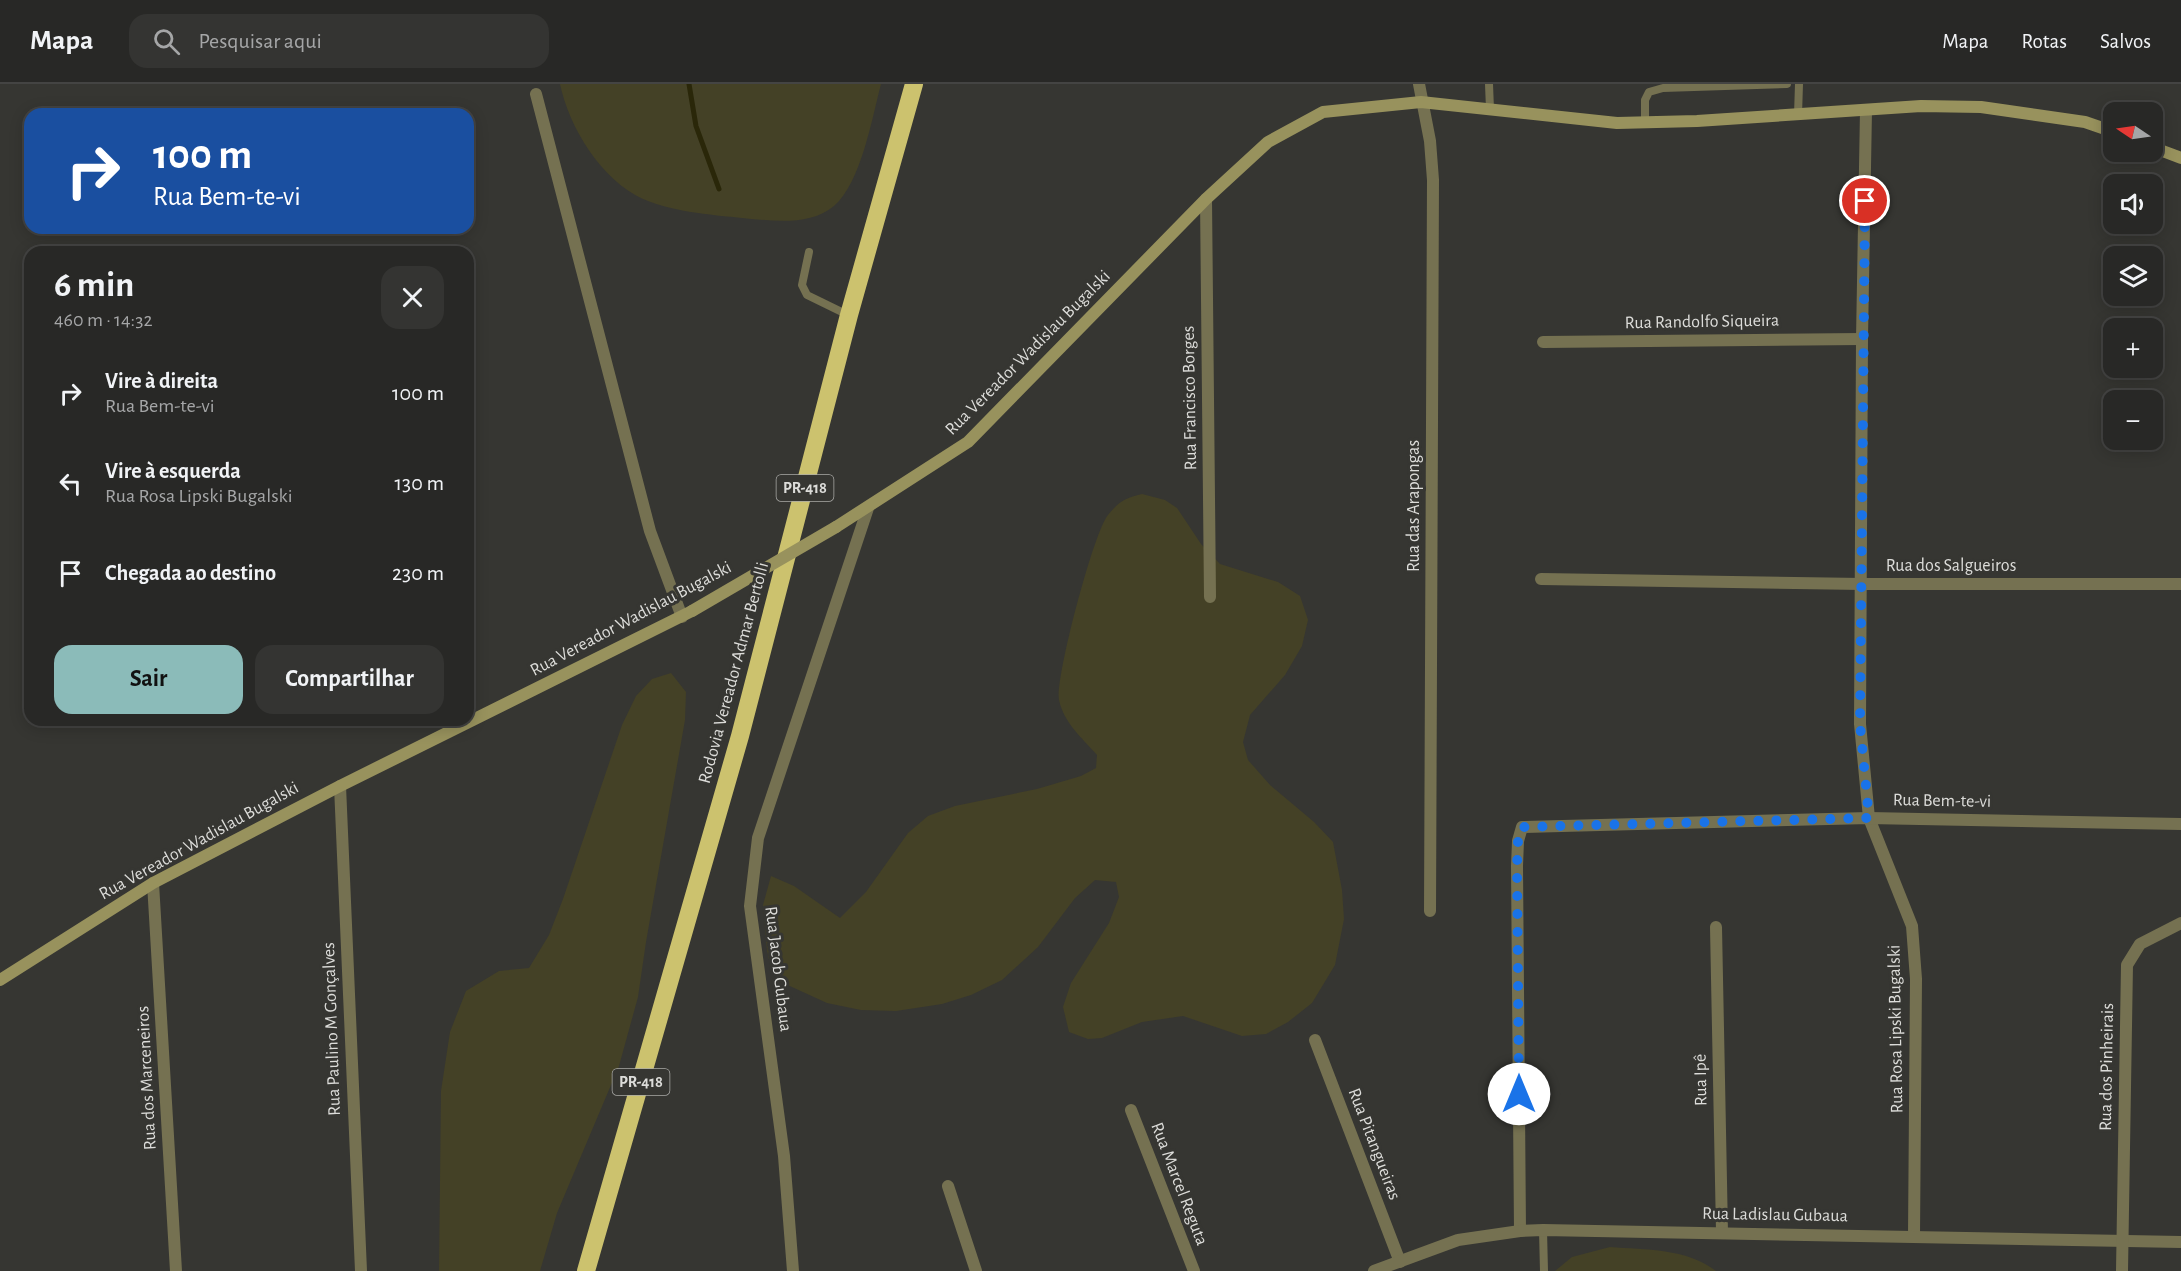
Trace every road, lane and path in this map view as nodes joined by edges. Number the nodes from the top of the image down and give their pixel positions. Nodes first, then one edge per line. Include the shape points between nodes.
1 (914, 84) edge
2 (1419, 84) edge
3 (1489, 84) edge
4 (1787, 84) edge
5 (1799, 84) edge
6 (536, 94) dead end
7 (1421, 102) junction
8 (1490, 109) junction
9 (1866, 110) junction
10 (1798, 115) junction
11 (1645, 122) junction
12 (2103, 128) edge
13 (2163, 151) edge
14 (2181, 158) edge
15 (1206, 199) junction
16 (809, 252) dead end
17 (849, 315) junction
18 (1862, 339) junction
19 (1543, 342) dead end
20 (868, 508) junction
21 (1541, 579) dead end
22 (1862, 584) junction
23 (2181, 584) edge
24 (1210, 597) dead end
25 (687, 614) junction
26 (474, 720) edge
27 (461, 726) edge
28 (340, 786) junction
29 (1869, 818) junction
30 (2181, 824) edge
31 (153, 883) junction
32 (1430, 911) dead end
33 (2181, 923) edge
34 (1716, 927) dead end
35 (0, 980) edge
36 (1315, 1040) dead end
37 (1131, 1110) dead end
38 (948, 1186) dead end
39 (1544, 1230) junction
40 (1520, 1231) junction
41 (1722, 1232) junction
42 (1914, 1236) junction
43 (2122, 1241) junction
44 (2181, 1242) edge
45 (1400, 1262) junction
46 (176, 1271) edge
47 (361, 1271) edge
48 (586, 1271) edge
49 (793, 1271) edge
50 (976, 1271) edge
51 (1194, 1271) edge
52 (1374, 1271) edge
53 (1544, 1271) edge
54 (2122, 1271) edge

1 - 17 highway, Rodovia Vereador Admar Bertolli / PR-418
2 - 7 street, Rua das Arapongas
3 - 8 lane
4 - 11 lane via 1663,88 1649,92
5 - 10 lane
6 - 25 street via 650,531
7 - 8 main road, Rua Vereador Wadislau Bugalski
7 - 15 main road, Rua Vereador Wadislau Bugalski via 1323,112 1268,142
7 - 32 street, Rua das Arapongas via 1433,180
8 - 11 main road, Rua Vereador Wadislau Bugalski via 1617,123
9 - 10 main road, Rua Vereador Wadislau Bugalski
9 - 12 main road, Rua Vereador Wadislau Bugalski via 1980,107 2085,122
9 - 18 street, Rua Rosa Lipski Bugalski
10 - 11 main road, Rua Vereador Wadislau Bugalski
13 - 14 main road
15 - 20 main road, Rua Vereador Wadislau Bugalski via 968,442
15 - 24 street, Rua Francisco Borges
16 - 17 lane via 802,285 807,295
17 - 48 highway, Rodovia Vereador Admar Bertolli / PR-418 via 740,736
18 - 19 street, Rua Randolfo Siqueira
18 - 22 street, Rua Rosa Lipski Bugalski
20 - 25 main road, Rua Vereador Wadislau Bugalski, bridge
20 - 49 street, Rua Jacob Gubaua via 758,838 750,906 784,1156
21 - 22 street, Rua dos Salgueiros
22 - 23 street, Rua dos Salgueiros
22 - 29 street, Rua Rosa Lipski Bugalski via 1860,724
25 - 26 main road, Rua Vereador Wadislau Bugalski
27 - 28 main road, Rua Vereador Wadislau Bugalski
28 - 31 main road, Rua Vereador Wadislau Bugalski
28 - 47 street, Rua Paulino M Gonçalves
29 - 30 street, Rua Bem-te-vi
29 - 40 street, Rua Bem-te-vi via 1522,827 1517,866
29 - 42 street, Rua Rosa Lipski Bugalski via 1912,926 1916,979
31 - 35 main road, Rua Vereador Wadislau Bugalski
31 - 46 street, Rua dos Marceneiros
33 - 43 street, Rua dos Pinheirais via 2140,944 2127,965
34 - 41 street, Rua Ipê
36 - 45 street, Rua Pitangueiras
37 - 51 street, Rua Marcel Reguta
38 - 50 street
39 - 40 street, Rua Ladislau Gubaua
39 - 41 street, Rua Ladislau Gubaua
39 - 53 lane
40 - 45 street, Rua Ladislau Gubaua via 1458,1240
41 - 42 street, Rua Ladislau Gubaua
42 - 43 street, Rua Ladislau Gubaua
43 - 44 street, Rua Ladislau Gubaua
43 - 54 street, Rua dos Pinheirais
45 - 52 street, Rua Ladislau Gubaua

